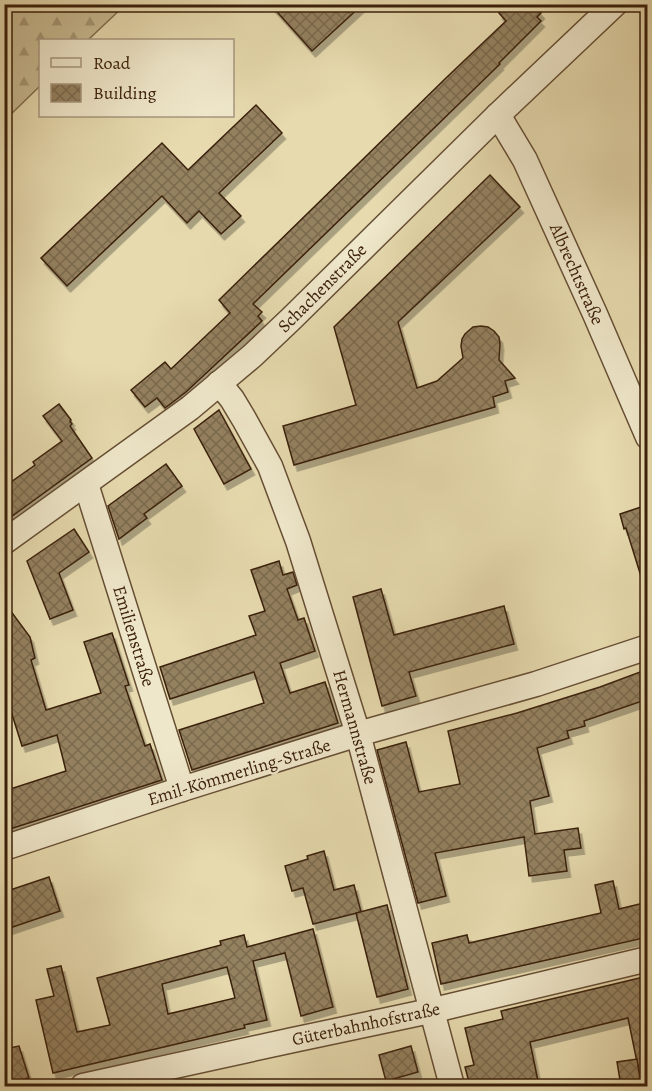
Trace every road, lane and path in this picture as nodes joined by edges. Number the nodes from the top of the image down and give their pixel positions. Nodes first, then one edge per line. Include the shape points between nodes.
1 (615, 4) edge
2 (498, 115) junction
3 (219, 383) junction
4 (648, 437) edge
5 (86, 484) junction
6 (4, 542) edge
7 (648, 647) edge
8 (358, 734) junction
9 (182, 789) junction
10 (4, 848) edge
11 (648, 960) edge
12 (430, 1011) junction
13 (83, 1086) edge
14 (452, 1086) edge

1 - 2 street, Schachenstraße
2 - 3 street, Schachenstraße via 291,319
2 - 4 street, Albrechtstraße via 525,160
3 - 5 street, Schachenstraße
3 - 8 street, Hermannstraße via 270,466
5 - 6 street, Schachenstraße
5 - 9 street, Emilienstraße
7 - 8 street, Emil-Kömmerling-Straße via 536,684
8 - 9 street, Emil-Kömmerling-Straße
8 - 12 street, Hermannstraße
9 - 10 street, Emil-Kömmerling-Straße
11 - 12 street, Güterbahnhofstraße
12 - 13 street, Güterbahnhofstraße
12 - 14 street, Hermannstraße

